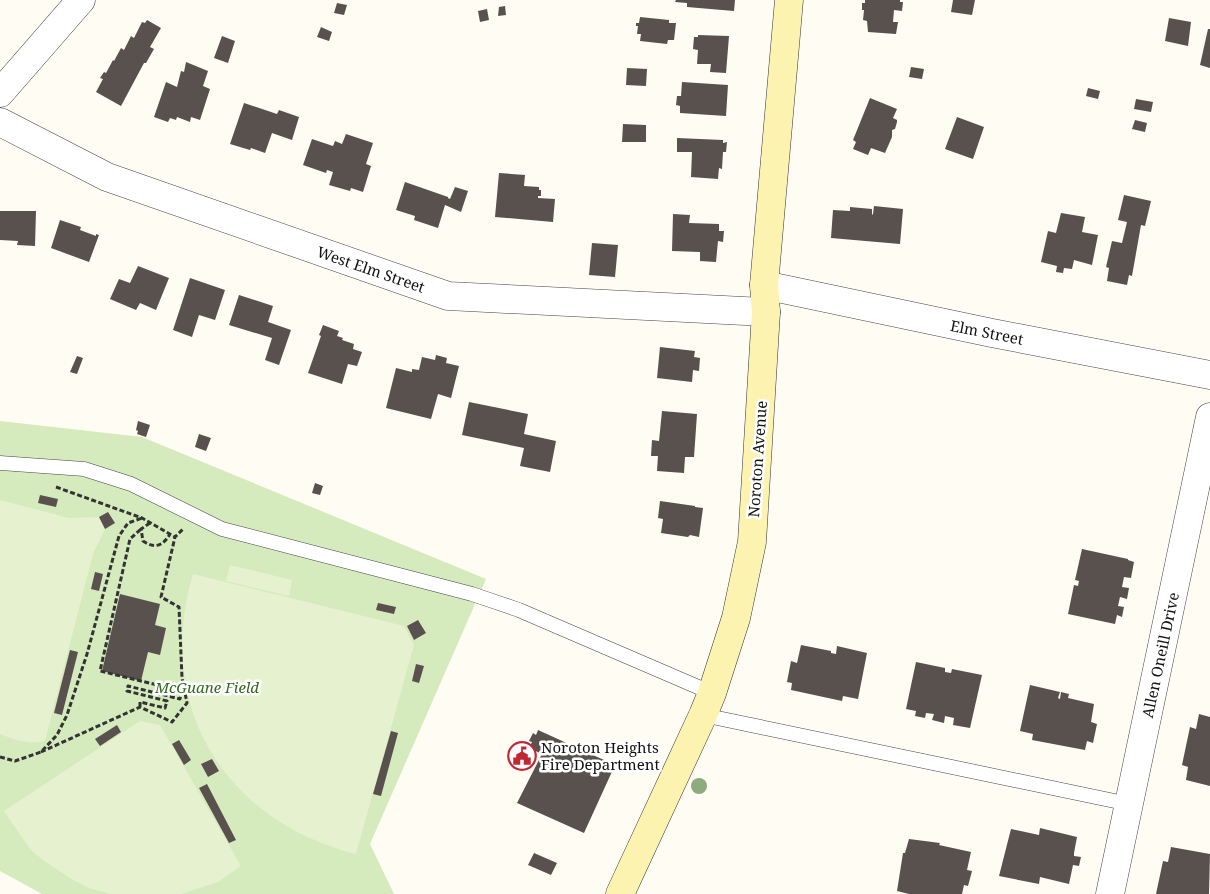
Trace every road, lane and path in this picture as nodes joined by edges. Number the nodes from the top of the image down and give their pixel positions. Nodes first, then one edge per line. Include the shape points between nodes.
1 (81, 0) edge
2 (789, 0) edge
3 (0, 93) edge
4 (0, 122) edge
5 (764, 285) junction
6 (766, 312) junction
7 (1210, 375) edge
8 (1210, 417) edge
9 (0, 463) edge
10 (53, 486) dead end
11 (196, 517) junction
12 (142, 518) junction
13 (150, 522) junction
14 (141, 529) junction
15 (170, 534) junction
16 (175, 537) junction
17 (707, 704) junction
18 (140, 707) junction
19 (41, 752) junction
20 (0, 758) edge
21 (1129, 804) junction
22 (620, 894) edge
23 (1110, 894) edge

1 - 3 street
2 - 5 main road, Noroton Avenue
4 - 6 street, West Elm Street via 107,177 448,296
5 - 6 main road, Noroton Avenue
5 - 7 street, Elm Street
6 - 17 main road, Noroton Avenue via 752,542 736,618
8 - 21 street, Allen Oneill Drive
9 - 11 lane via 84,469 131,484
10 - 12 path
11 - 16 path
11 - 17 lane via 222,529 472,594 519,610
12 - 13 path
12 - 19 path via 128,523 119,536 67,714 57,735
13 - 14 path
13 - 15 path
14 - 15 path via 143,541 150,545 162,544
14 - 18 path via 130,539 100,671 182,692 180,699 128,686 127,691 167,701 165,708 140,702
15 - 16 path
16 - 18 path via 162,597 180,607 186,703 172,722
17 - 21 lane
17 - 22 main road, Noroton Avenue
18 - 19 path
19 - 20 path via 15,761
21 - 23 street, Allen Oneill Drive

